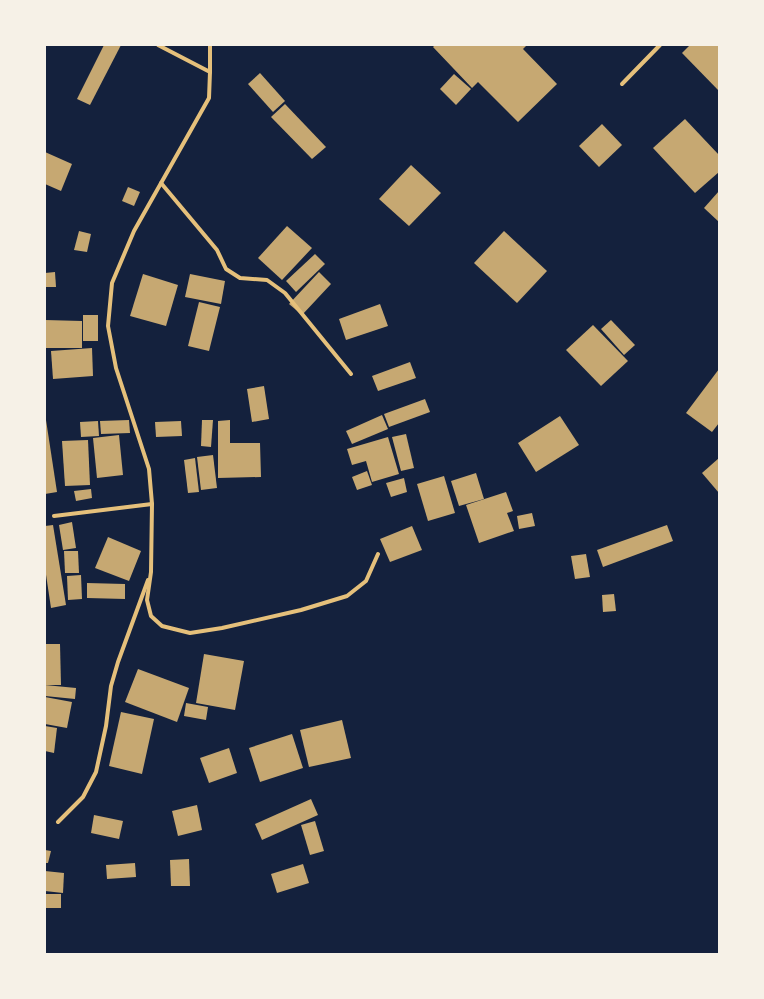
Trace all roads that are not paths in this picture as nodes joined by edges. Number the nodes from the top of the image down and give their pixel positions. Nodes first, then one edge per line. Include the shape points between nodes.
1 (158, 45) edge
2 (210, 45) edge
3 (660, 45) edge
4 (210, 72) junction
5 (622, 84) dead end
6 (161, 183) junction
7 (351, 374) dead end
8 (152, 504) junction
9 (54, 516) dead end
10 (378, 554) dead end
11 (151, 572) junction
12 (58, 822) dead end

1 - 4 street
2 - 4 street
3 - 5 street
4 - 6 street via 209,98
6 - 7 street via 217,250 226,269 240,278 267,280 285,293
6 - 8 street via 134,231 112,284 108,326 116,368 149,469
8 - 9 street
8 - 11 street
10 - 11 street via 366,581 347,596 301,610 190,633 162,626 151,616 147,600
11 - 12 street via 111,686 96,772 83,796

